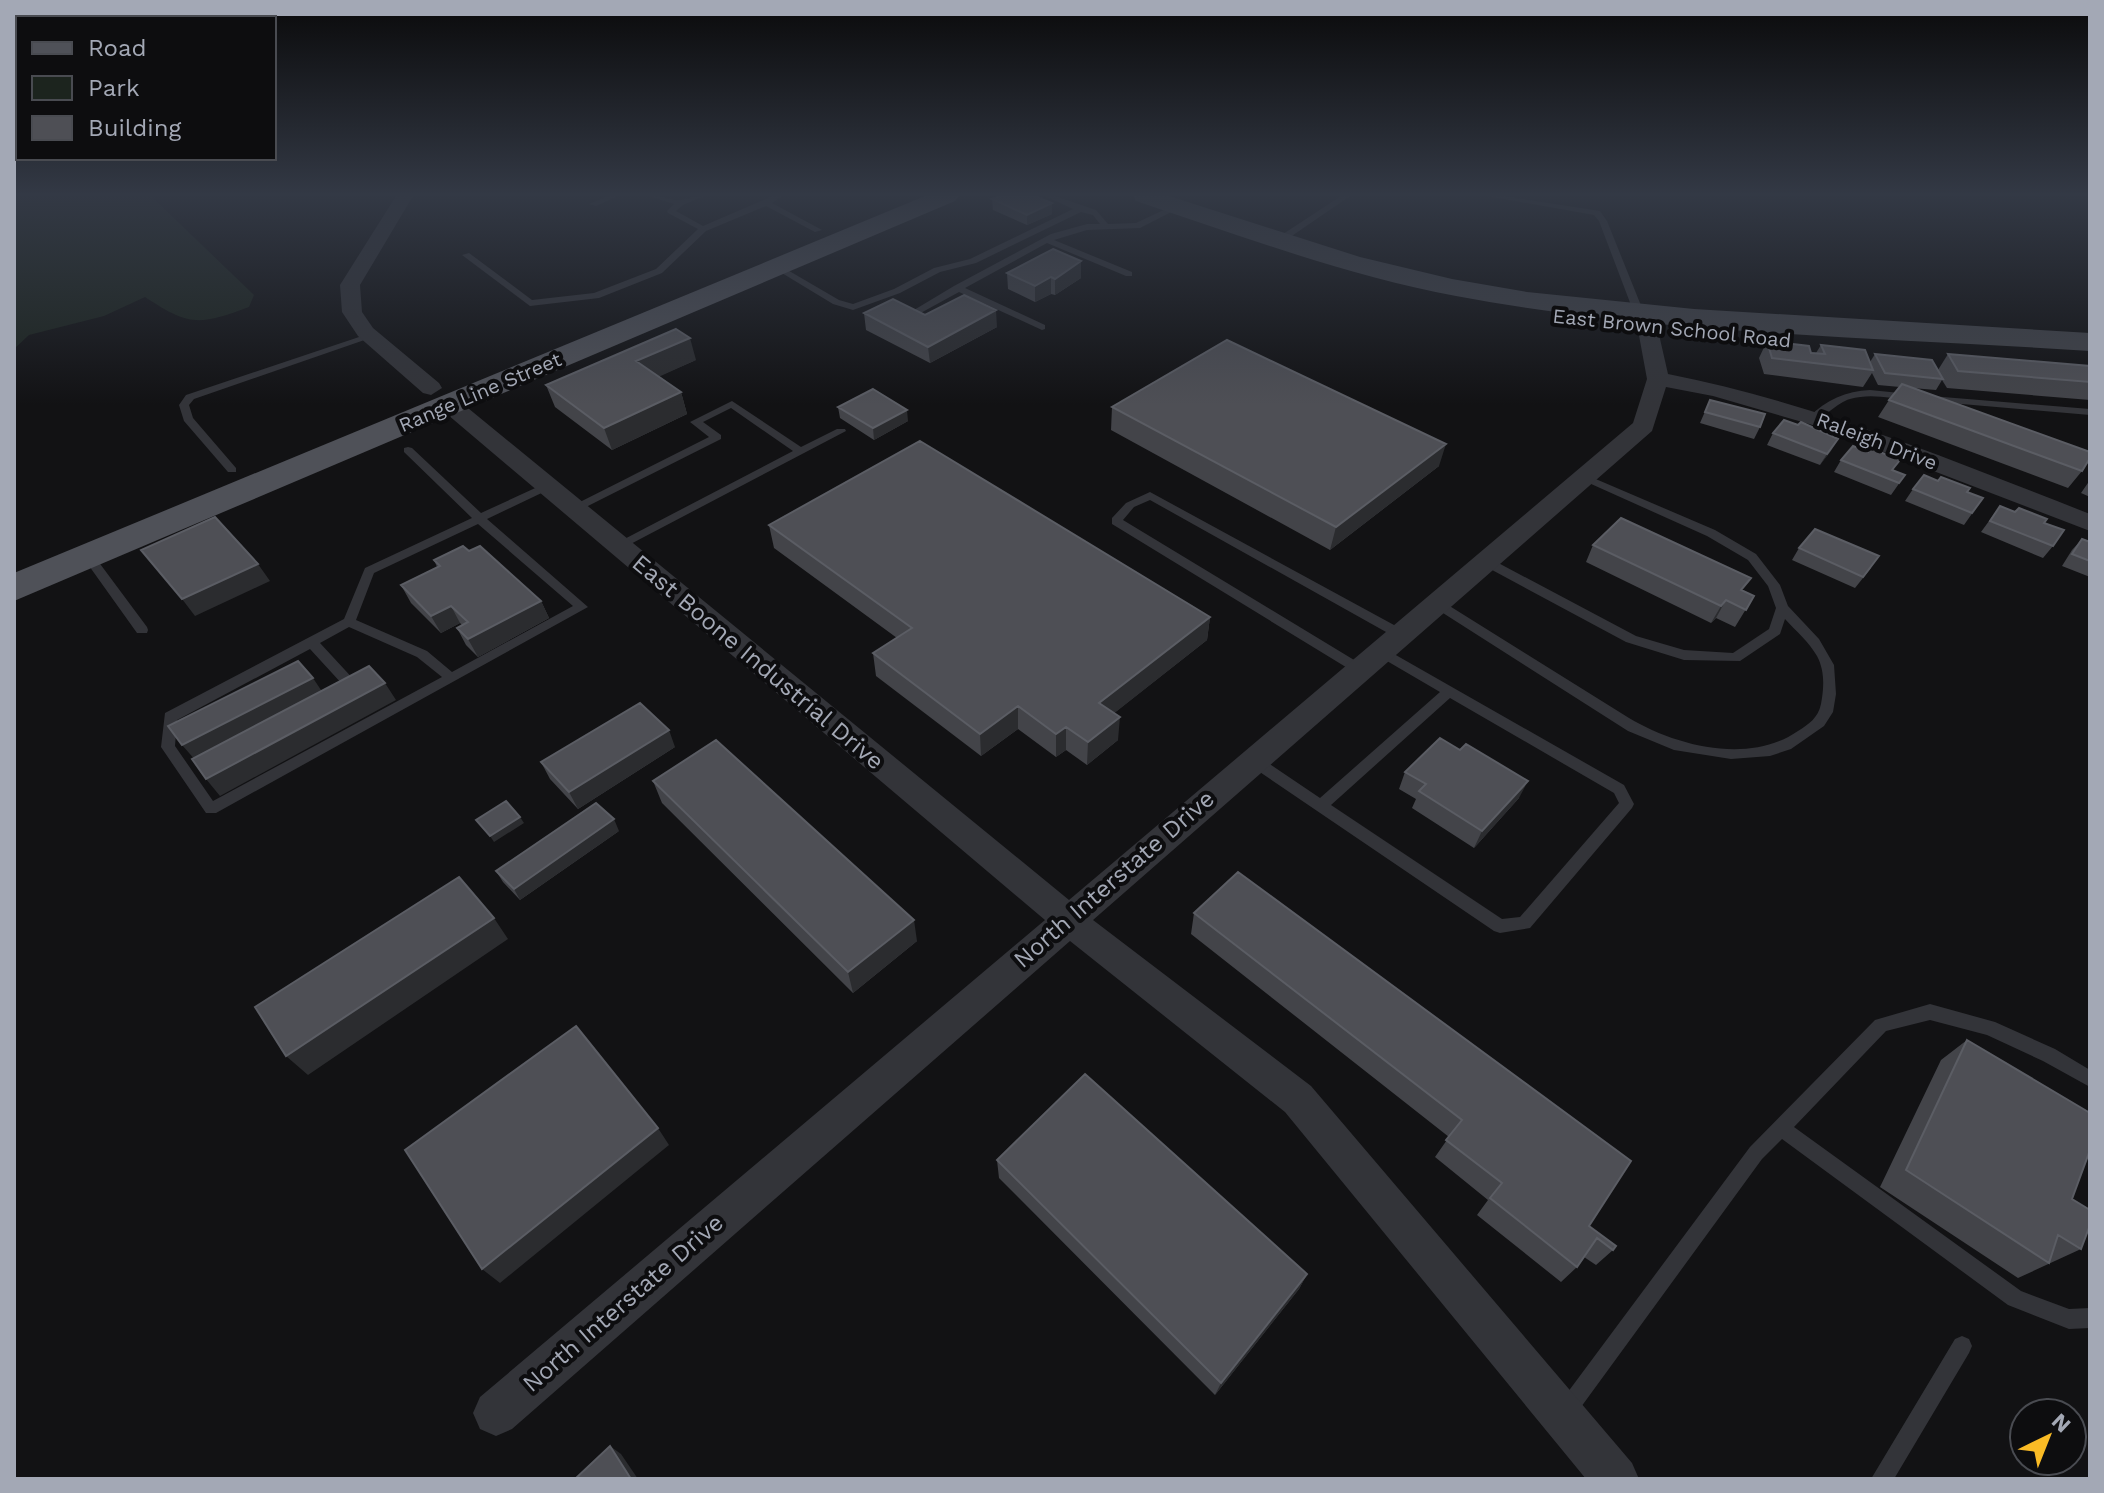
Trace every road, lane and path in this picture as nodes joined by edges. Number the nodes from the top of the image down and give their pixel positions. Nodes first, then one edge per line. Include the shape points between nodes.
1 (362, 266) edge
2 (480, 266) edge
3 (665, 266) edge
4 (730, 266) edge
5 (779, 266) edge
6 (954, 266) edge
7 (999, 266) edge
8 (1109, 266) edge
9 (1316, 266) edge
10 (1363, 266) edge
11 (1621, 266) edge
12 (776, 267) junction
13 (1129, 274) dead end
14 (957, 288) junction
15 (914, 313) edge
16 (1644, 321) junction
17 (1042, 327) dead end
18 (371, 336) junction
19 (2090, 342) edge
20 (2090, 362) edge
21 (1658, 379) junction
22 (440, 396) junction
23 (1945, 400) junction
24 (2090, 412) edge
25 (1966, 414) edge
26 (1814, 417) junction
27 (841, 431) dead end
28 (408, 450) dead end
29 (801, 452) junction
30 (232, 470) junction
31 (1584, 477) junction
32 (548, 486) junction
33 (574, 508) junction
34 (479, 518) junction
35 (2090, 523) edge
36 (619, 545) junction
37 (88, 556) junction
38 (14, 559) edge
39 (1485, 561) junction
40 (14, 588) edge
41 (1436, 603) junction
42 (1782, 608) junction
43 (349, 622) junction
44 (142, 630) dead end
45 (311, 642) junction
46 (1380, 651) junction
47 (451, 678) junction
48 (1448, 692) junction
49 (338, 694) edge
50 (1253, 760) junction
51 (201, 767) edge
52 (187, 774) junction
53 (1322, 805) junction
54 (1067, 919) junction
55 (2090, 1079) edge
56 (1781, 1128) junction
57 (2090, 1318) edge
58 (1962, 1346) dead end
59 (496, 1413) dead end
60 (1563, 1414) junction
61 (1616, 1479) edge
62 (1882, 1479) edge

1 - 18 street, East Boone Industrial Drive via 350,285 352,312
2 - 3 lane via 530,303 596,296
4 - 22 main road, Range Line Street via 589,323
5 - 12 main road, Range Line Street
6 - 12 lane via 853,307
7 - 14 lane
8 - 13 lane
9 - 16 main road, East Brown School Road via 1488,308
10 - 16 main road, East Brown School Road
11 - 16 lane
12 - 22 main road, Range Line Street
14 - 15 lane
14 - 17 lane
16 - 19 main road, East Brown School Road
16 - 20 main road, East Brown School Road
16 - 21 street, North Interstate Drive
18 - 22 street, East Boone Industrial Drive
18 - 30 lane via 190,397 184,405 188,419
21 - 26 street, Raleigh Drive via 1718,389
21 - 31 street, North Interstate Drive via 1644,426
22 - 30 main road, Range Line Street
22 - 32 street, East Boone Industrial Drive
22 - 37 main road, Range Line Street via 324,457
23 - 24 lane
23 - 25 lane
23 - 26 lane via 1852,394 1830,402
26 - 35 street, Raleigh Drive
27 - 29 lane
28 - 34 lane
29 - 33 lane via 732,404 695,422 717,437
29 - 36 lane
30 - 38 main road, Range Line Street
31 - 39 street, North Interstate Drive
31 - 42 lane via 1711,533 1752,557 1774,585
32 - 33 street, East Boone Industrial Drive
32 - 34 lane
33 - 36 street, East Boone Industrial Drive
34 - 43 lane via 369,571
34 - 47 lane via 582,607
36 - 54 street, East Boone Industrial Drive
37 - 40 main road, Range Line Street
37 - 44 lane
39 - 41 street, North Interstate Drive
39 - 42 lane via 1631,639 1684,655 1735,658 1775,631
41 - 42 lane via 1660,740 1710,752 1751,753 1790,746 1825,716 1833,682 1826,657
41 - 46 street, North Interstate Drive
43 - 45 lane
43 - 47 lane via 422,654
45 - 49 lane via 352,686
45 - 52 lane via 170,717 168,747
46 - 46 lane via 1150,495 1130,505 1116,521
46 - 48 lane
46 - 50 street, North Interstate Drive
47 - 52 lane via 211,809
48 - 53 lane
48 - 53 lane via 1619,789 1627,804 1524,923 1500,926
50 - 53 lane
50 - 54 street, North Interstate Drive
51 - 52 lane
54 - 59 street, North Interstate Drive
54 - 60 street, East Boone Industrial Drive via 1298,1099
55 - 56 lane via 1989,1028 1930,1012 1881,1025
56 - 57 lane via 2015,1298 2069,1319
56 - 60 lane via 1756,1153
58 - 62 lane
60 - 61 street, East Boone Industrial Drive

